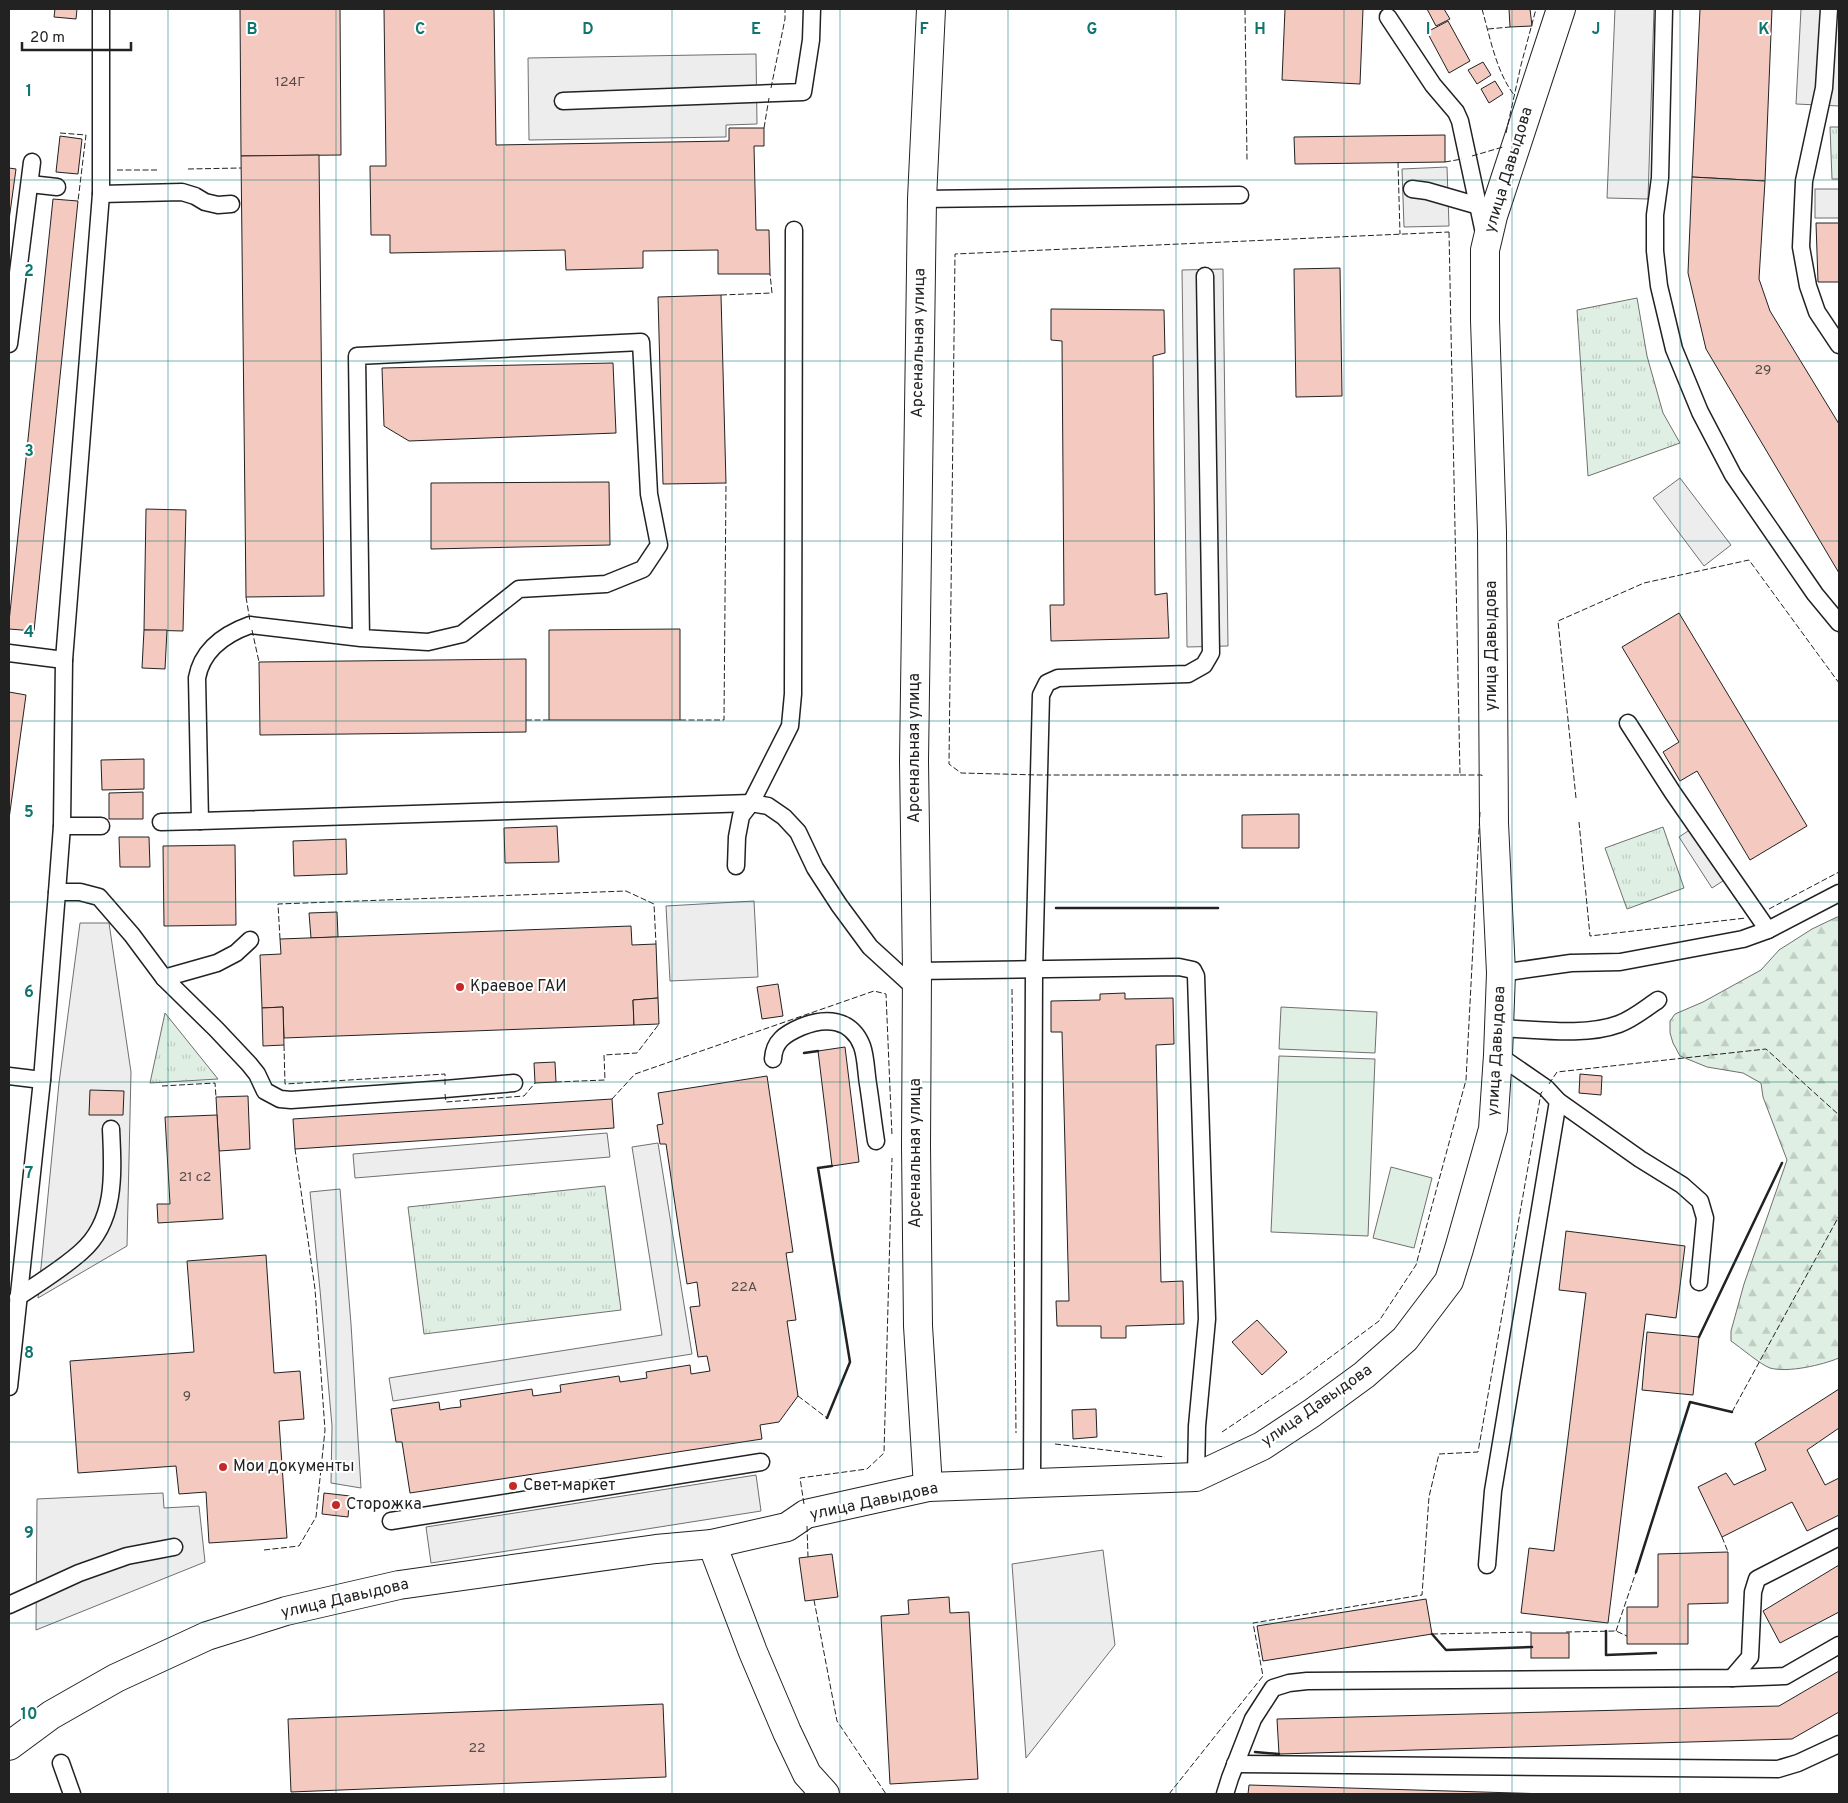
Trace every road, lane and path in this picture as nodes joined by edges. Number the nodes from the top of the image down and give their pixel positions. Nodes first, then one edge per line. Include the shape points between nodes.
1 (101, 9) edge
2 (812, 9) edge
3 (931, 9) edge
4 (1561, 9) edge
5 (1664, 9) edge
6 (1829, 9) edge
7 (1388, 17) dead end
8 (563, 101) dead end
9 (32, 162) dead end
10 (30, 184) junction
11 (57, 187) dead end
12 (1412, 189) dead end
13 (101, 194) junction
14 (1240, 195) dead end
15 (922, 199) junction
16 (231, 204) dead end
17 (1479, 206) junction
18 (794, 230) dead end
19 (1485, 250) junction
20 (1205, 276) dead end
21 (9, 344) edge
22 (1839, 346) edge
23 (1839, 623) edge
24 (361, 638) junction
25 (9, 653) edge
26 (64, 660) junction
27 (1628, 724) dead end
28 (751, 803) junction
29 (200, 821) junction
30 (161, 822) dead end
31 (62, 826) junction
32 (101, 826) dead end
33 (736, 866) dead end
34 (57, 892) junction
35 (1839, 893) edge
36 (1768, 930) junction
37 (250, 940) dead end
38 (1034, 970) junction
39 (1501, 973) junction
40 (164, 978) junction
41 (917, 980) junction
42 (1658, 1000) dead end
43 (1498, 1028) junction
44 (1498, 1055) junction
45 (773, 1059) dead end
46 (9, 1076) edge
47 (42, 1080) junction
48 (514, 1083) dead end
49 (1558, 1101) junction
50 (111, 1129) dead end
51 (876, 1141) dead end
52 (1699, 1282) dead end
53 (18, 1297) junction
54 (9, 1387) edge
55 (761, 1462) dead end
56 (1196, 1477) junction
57 (1032, 1483) junction
58 (928, 1488) junction
59 (391, 1521) dead end
60 (1839, 1537) edge
61 (712, 1544) junction
62 (174, 1547) dead end
63 (1487, 1565) dead end
64 (9, 1606) edge
65 (1839, 1645) edge
66 (1732, 1678) junction
67 (1839, 1744) edge
68 (9, 1746) edge
69 (62, 1764) dead end
70 (1236, 1764) junction
71 (72, 1794) edge
72 (825, 1794) edge
73 (1226, 1794) edge

1 - 13 lane
2 - 8 lane via 803,92
3 - 15 street, Арсенальная улица
4 - 19 street, улица Давыдова via 1493,216
5 - 23 lane via 1655,250 1658,286 1674,349 1700,412 1733,475 1815,594
6 - 22 lane via 1824,88 1804,181 1801,247 1808,286 1817,312
7 - 17 lane via 1456,112 1463,130
9 - 10 lane
10 - 11 lane
10 - 21 lane
12 - 17 lane
13 - 16 lane via 182,192 204,202
13 - 26 lane
14 - 15 lane
15 - 41 street, Арсенальная улица via 914,761
17 - 19 lane
18 - 28 lane via 793,694 790,726
19 - 39 street, улица Давыдова via 1492,532 1494,823
20 - 38 lane via 1211,653 1204,665 1188,674 1058,678 1047,682 1040,695
24 - 24 lane via 357,356 640,342 649,494 659,545 643,569 606,584 519,589 462,634 428,642
24 - 29 lane via 250,625 226,636 206,654 197,678
25 - 26 lane
26 - 31 lane
27 - 36 lane
28 - 29 lane
28 - 33 lane via 741,816
28 - 41 lane via 768,806 784,817 798,832 815,868 870,947
29 - 30 lane
31 - 32 lane
31 - 34 lane
34 - 40 lane via 80,892 99,897
34 - 47 lane
35 - 36 lane
36 - 39 lane via 1743,939 1620,962 1571,963
37 - 40 lane via 236,953 217,963
38 - 41 lane
38 - 56 lane via 1179,967 1193,970 1196,976 1207,1319 1197,1426
38 - 57 lane
39 - 43 street, улица Давыдова
40 - 48 lane via 249,1064 265,1091 280,1099
41 - 58 street, Арсенальная улица via 918,1326
42 - 43 lane via 1618,1025 1598,1029
43 - 44 street, улица Давыдова
44 - 49 lane via 1546,1088
44 - 56 street, улица Давыдова via 1493,1129 1449,1281 1405,1339 1364,1375 1262,1446
45 - 51 lane via 774,1049 781,1038 802,1026 840,1022 853,1030 862,1046
46 - 47 lane
47 - 53 lane
49 - 52 lane via 1682,1185 1700,1201 1705,1218
49 - 63 lane via 1493,1491
50 - 53 lane via 111,1194 98,1232 82,1252
53 - 54 lane
55 - 59 lane
56 - 57 street, улица Давыдова
57 - 58 street, улица Давыдова
58 - 61 street, улица Давыдова via 806,1514 787,1527
60 - 66 lane via 1757,1579 1753,1592 1750,1656
61 - 68 street, улица Давыдова via 399,1586 286,1611 207,1636 116,1678 51,1715
61 - 72 street via 787,1732 807,1774
62 - 64 lane via 128,1556 87,1570
65 - 66 lane via 1785,1676
66 - 70 lane via 1307,1680 1273,1688 1253,1719
67 - 70 lane via 1798,1764 1778,1769
69 - 71 lane
70 - 73 lane

